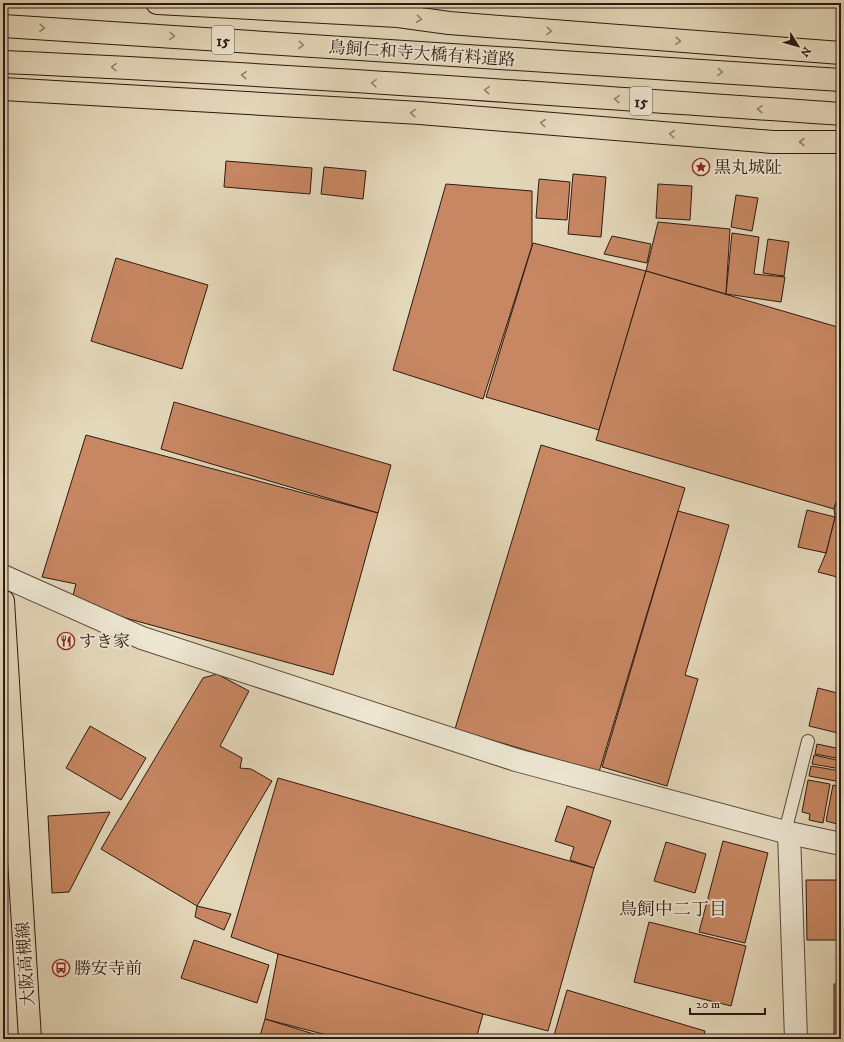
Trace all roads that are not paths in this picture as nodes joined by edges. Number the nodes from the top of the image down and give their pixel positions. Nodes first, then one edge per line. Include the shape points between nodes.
1 (157, 3) edge
2 (399, 10) edge
3 (3, 26) edge
4 (841, 54) edge
5 (3, 62) edge
6 (841, 80) edge
7 (3, 90) edge
8 (841, 114) edge
9 (841, 142) edge
10 (3, 576) edge
11 (3, 601) edge
12 (6, 717) edge
13 (808, 741) dead end
14 (787, 833) junction
15 (841, 844) edge
16 (30, 1039) edge
17 (796, 1039) edge

1 - 2 main road
2 -> 4 main road via 449,23
3 -> 6 main road, 鳥飼仁和寺大橋有料道路 / 15
8 -> 5 main road, 鳥飼仁和寺大橋有料道路 / 15 via 122,67
9 -> 7 main road via 773,142 420,113
10 - 14 street via 142,638 516,760
11 - 12 main road, 大阪高槻線
12 - 16 main road, 大阪高槻線
13 - 14 lane
14 - 15 street
14 - 17 street

